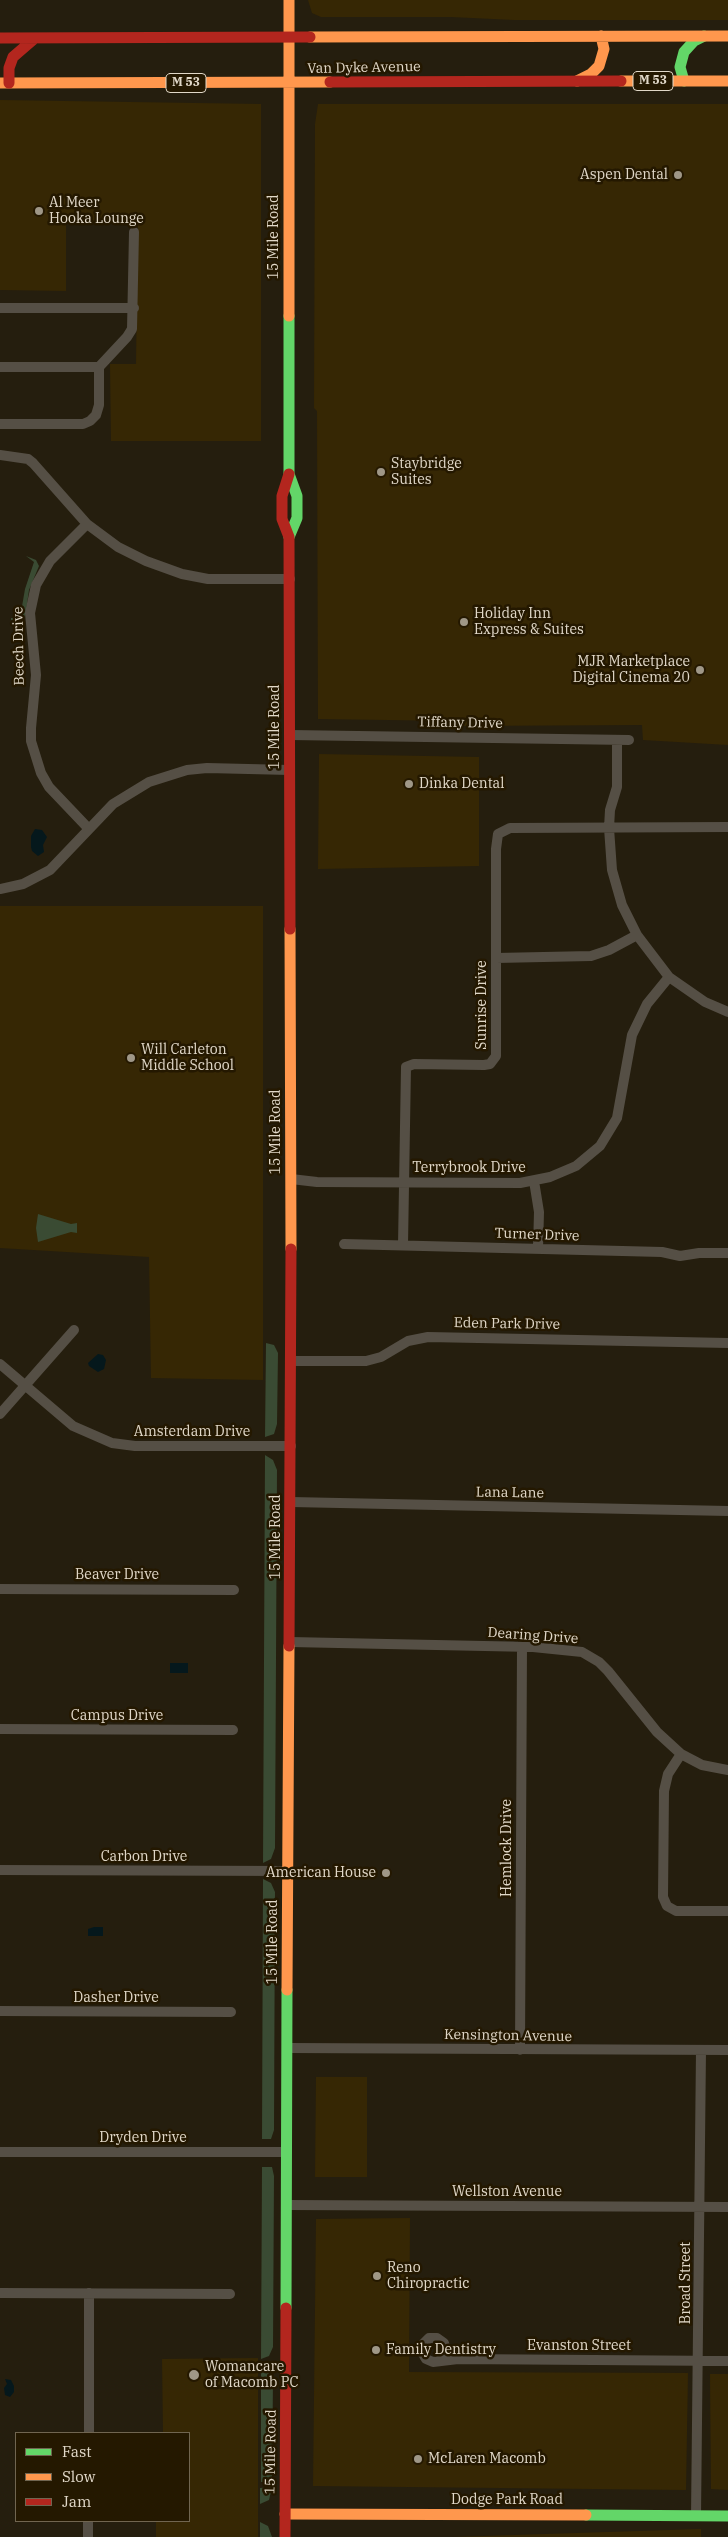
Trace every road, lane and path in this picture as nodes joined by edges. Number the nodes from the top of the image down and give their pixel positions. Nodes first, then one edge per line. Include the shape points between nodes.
1 (289, 0) edge
2 (601, 36) junction
3 (704, 36) junction
4 (728, 36) edge
5 (0, 38) edge
6 (35, 38) junction
7 (290, 39) junction
8 (577, 81) junction
9 (684, 81) junction
10 (728, 81) edge
11 (4, 83) edge
12 (288, 83) junction
13 (134, 232) dead end
14 (0, 308) edge
15 (134, 308) junction
16 (0, 367) edge
17 (99, 367) junction
18 (0, 424) edge
19 (0, 455) edge
20 (87, 524) junction
21 (290, 579) junction
22 (290, 735) junction
23 (617, 740) junction
24 (629, 740) dead end
25 (290, 770) junction
26 (728, 827) edge
27 (88, 828) junction
28 (609, 828) junction
29 (0, 889) edge
30 (637, 935) junction
31 (496, 958) junction
32 (670, 977) junction
33 (728, 1012) edge
34 (291, 1179) junction
35 (404, 1182) junction
36 (534, 1182) junction
37 (344, 1244) dead end
38 (403, 1245) junction
39 (538, 1249) junction
40 (728, 1253) edge
41 (74, 1330) dead end
42 (728, 1343) edge
43 (290, 1361) junction
44 (0, 1364) edge
45 (24, 1385) junction
46 (0, 1414) edge
47 (291, 1446) junction
48 (291, 1502) junction
49 (728, 1511) edge
50 (0, 1589) edge
51 (234, 1590) dead end
52 (290, 1642) junction
53 (522, 1647) junction
54 (0, 1729) edge
55 (233, 1730) dead end
56 (681, 1754) junction
57 (728, 1770) edge
58 (0, 1870) edge
59 (289, 1870) junction
60 (728, 1911) edge
61 (0, 2011) edge
62 (231, 2012) dead end
63 (288, 2048) junction
64 (520, 2050) junction
65 (701, 2050) junction
66 (728, 2050) edge
67 (0, 2152) edge
68 (287, 2152) junction
69 (286, 2205) junction
70 (701, 2207) junction
71 (728, 2207) edge
72 (0, 2293) edge
73 (90, 2293) junction
74 (230, 2294) dead end
75 (446, 2346) junction
76 (458, 2359) junction
77 (440, 2360) junction
78 (700, 2361) junction
79 (728, 2361) edge
80 (89, 2432) edge
81 (286, 2514) junction
82 (696, 2516) junction
83 (728, 2516) edge
84 (88, 2522) edge
85 (88, 2537) edge
86 (285, 2537) edge

1 - 7 main road, 15 Mile Road
2 - 3 main road
2 - 7 main road
2 - 8 main road via 604,49 599,66
3 - 4 main road
3 - 9 main road via 684,52 680,67
5 - 6 main road
6 - 7 main road
6 - 11 main road via 13,57
7 - 12 main road, 15 Mile Road
8 - 9 main road, Van Dyke Avenue / M 53
8 - 12 main road, Van Dyke Avenue / M 53
9 - 10 main road, Van Dyke Avenue / M 53
11 - 12 main road, Van Dyke Avenue / M 53
12 - 21 main road, 15 Mile Road via 289,474 297,496 297,518 289,537
13 - 15 street
14 - 15 street
15 - 17 street via 128,337
16 - 17 street
17 - 18 street via 99,405 90,421 83,424
19 - 20 street via 33,463
20 - 21 street via 122,550 182,574 208,579
20 - 27 street, Beech Drive via 42,571 32,600 36,675 31,728 34,757 41,773 49,787
21 - 22 main road, 15 Mile Road
22 - 23 street, Tiffany Drive
22 - 25 main road, 15 Mile Road
23 - 24 street, Tiffany Drive
23 - 28 street via 617,787
25 - 27 street via 214,768 168,775 131,791 112,804
25 - 34 main road, 15 Mile Road
26 - 28 street
27 - 29 street via 50,870 23,884
28 - 30 street via 614,878 622,905
28 - 31 street, Sunrise Drive via 510,828 500,832 496,840
30 - 31 street via 591,956
30 - 32 street
31 - 35 street, Sunrise Drive via 497,1052 494,1061 484,1066 414,1064 406,1067
32 - 33 street via 705,1002
32 - 36 street, Terrybrook Drive via 648,1004 632,1035 620,1109 610,1131 588,1158
34 - 35 street, Terrybrook Drive
34 - 43 main road, 15 Mile Road
35 - 36 street, Terrybrook Drive
35 - 38 street, Sunrise Drive
36 - 39 street via 539,1212
37 - 38 street, Turner Drive
38 - 39 street, Turner Drive
39 - 40 street, Turner Drive via 662,1252 680,1256
41 - 45 street
42 - 43 street, Eden Park Drive via 438,1336 408,1341 381,1357 366,1361
43 - 47 main road, 15 Mile Road
44 - 45 street, Amsterdam Drive
45 - 46 street
45 - 47 street, Amsterdam Drive via 72,1426 112,1443 135,1446
47 - 48 main road, 15 Mile Road
48 - 49 street, Lana Lane
48 - 52 main road, 15 Mile Road
50 - 51 street, Beaver Drive
52 - 53 street, Dearing Drive
52 - 59 main road, 15 Mile Road
53 - 56 street, Dearing Drive via 572,1649 589,1655 608,1671 657,1732
53 - 64 street, Hemlock Drive
54 - 55 street, Campus Drive
56 - 57 street, Dearing Drive via 702,1765
56 - 60 street via 668,1774 664,1791 663,1897 667,1906 676,1910
58 - 59 street, Carbon Drive
59 - 63 main road, 15 Mile Road
61 - 62 street, Dasher Drive
63 - 64 street, Kensington Avenue
63 - 68 main road, 15 Mile Road
64 - 65 street, Kensington Avenue
65 - 66 street, Kensington Avenue
65 - 70 street, Broad Street
67 - 68 street, Dryden Drive
68 - 69 main road, 15 Mile Road
69 - 70 street, Wellston Avenue
69 - 81 main road, 15 Mile Road
70 - 71 street, Wellston Avenue
70 - 78 street, Broad Street
72 - 73 street
73 - 74 street
73 - 80 street
75 - 76 street
75 - 77 street
75 - 77 street via 437,2338 429,2338 423,2344 422,2352 426,2359
76 - 77 street, Evanston Street
76 - 78 street, Evanston Street
78 - 79 street, Evanston Street
78 - 82 street, Broad Street
81 - 82 main road, Dodge Park Road
81 - 86 main road, 15 Mile Road
82 - 83 main road, Dodge Park Road
84 - 85 street

